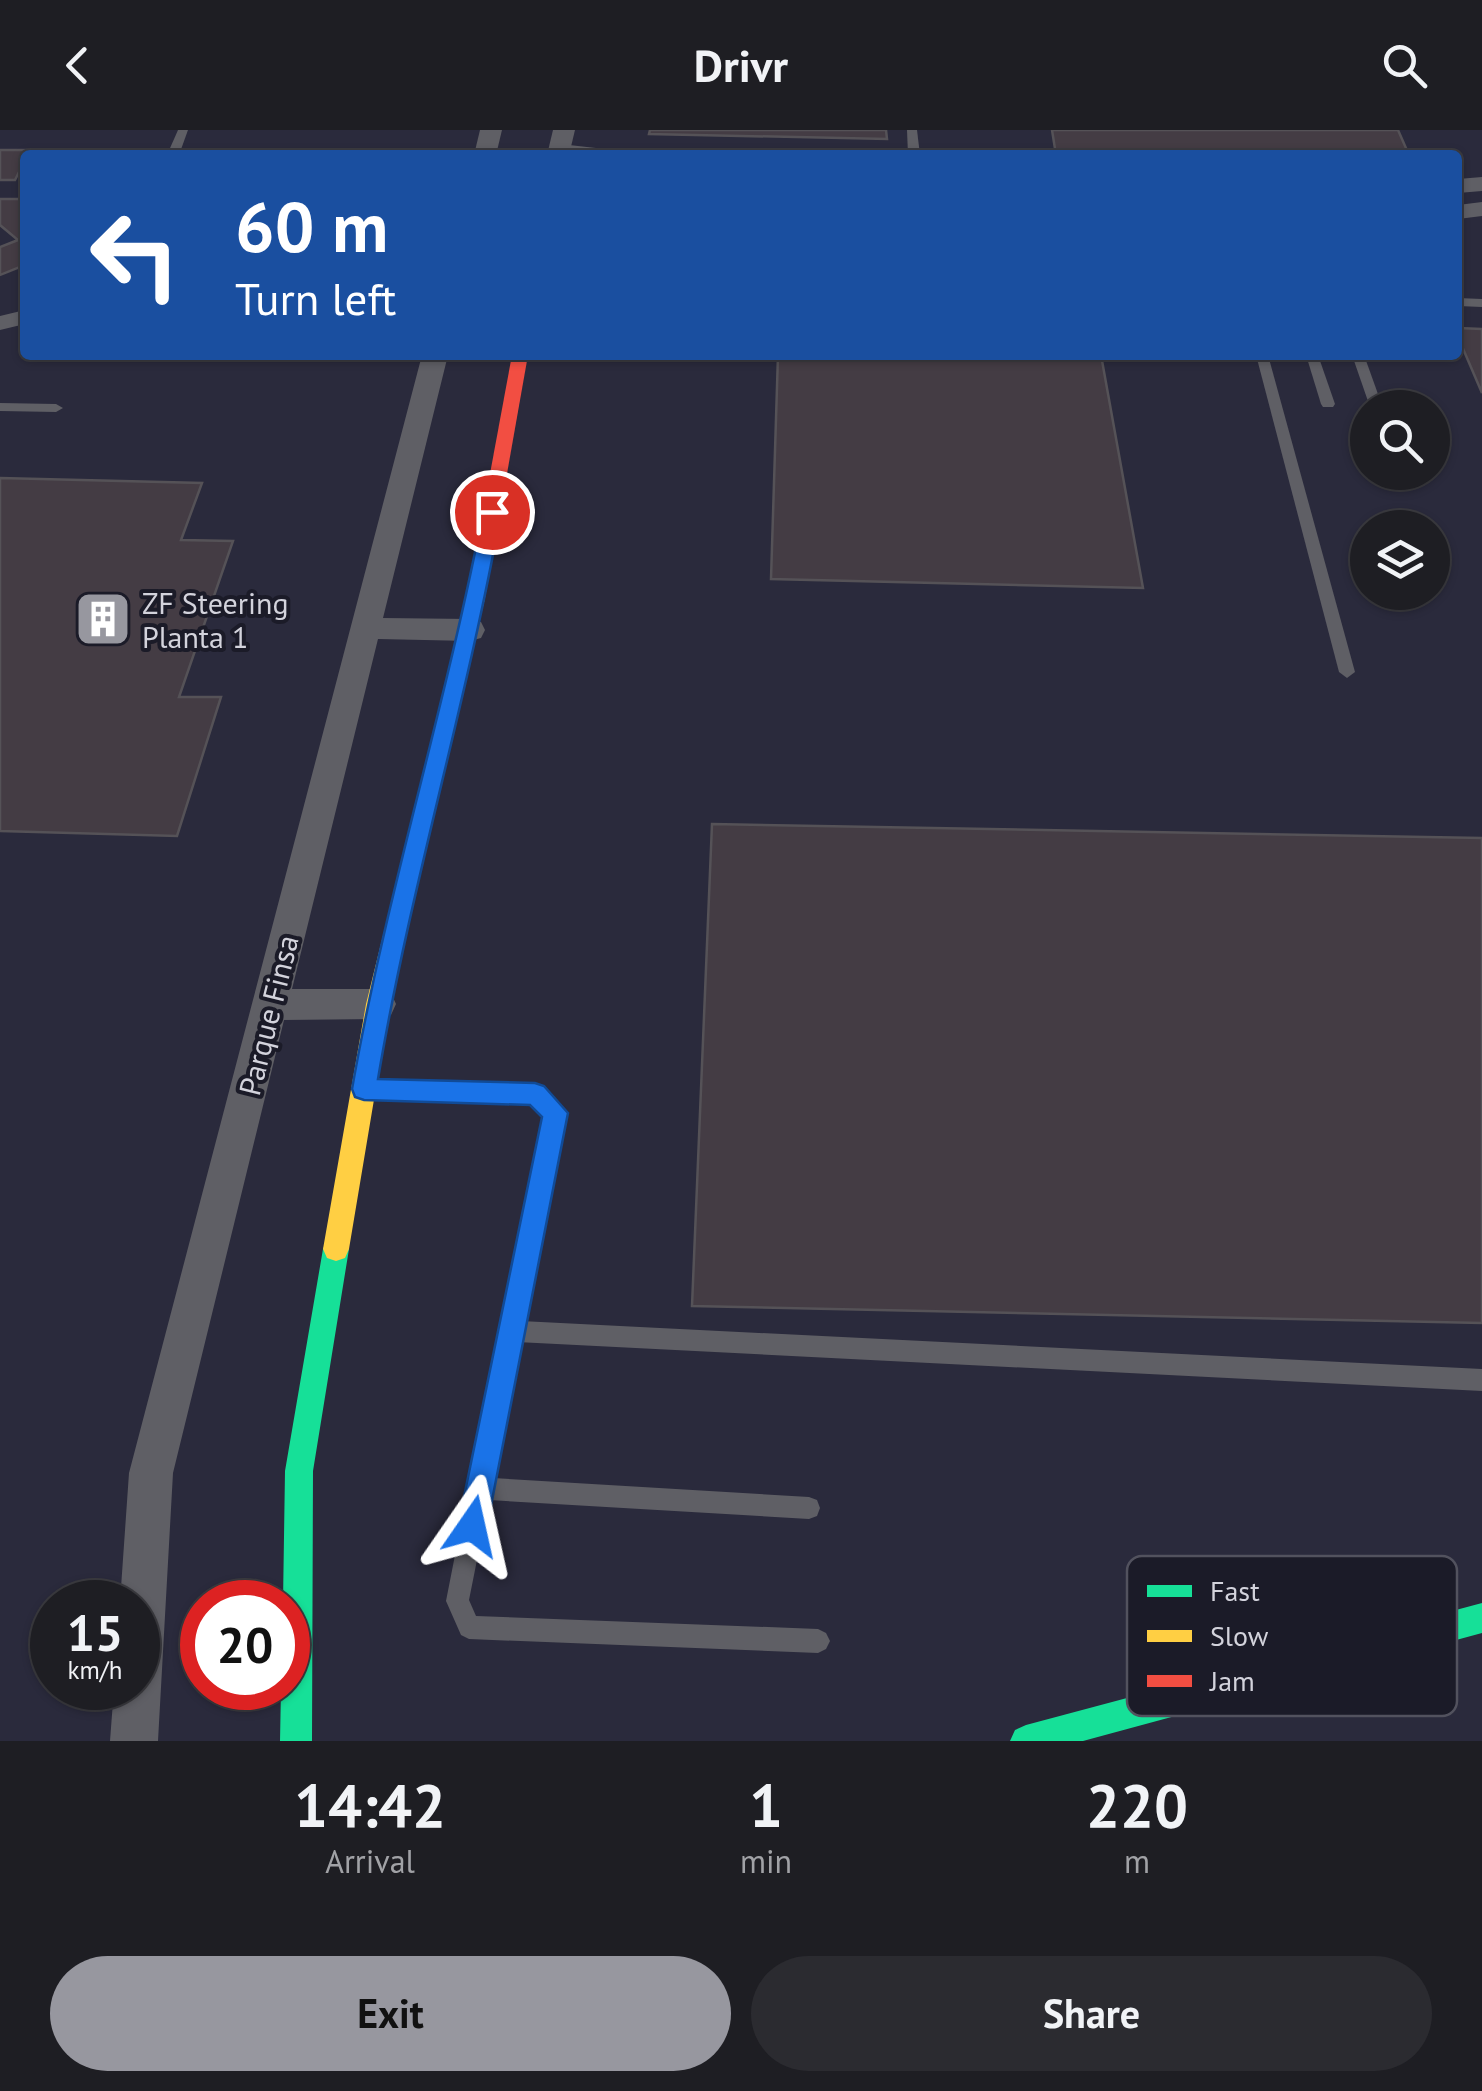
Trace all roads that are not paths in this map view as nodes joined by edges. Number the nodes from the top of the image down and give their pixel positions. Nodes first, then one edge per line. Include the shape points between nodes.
1 (560, 144) edge
2 (487, 146) edge
3 (456, 150) edge
4 (599, 150) edge
5 (434, 360) edge
6 (519, 360) edge
7 (1263, 360) edge
8 (1314, 360) edge
9 (1360, 360) edge
10 (1371, 390) edge
11 (1328, 404) dead end
12 (0, 407) edge
13 (56, 408) dead end
14 (366, 628) junction
15 (470, 630) junction
16 (1347, 672) dead end
17 (378, 1004) junction
18 (270, 1005) junction
19 (364, 1089) junction
20 (510, 1332) junction
21 (1482, 1380) edge
22 (480, 1488) junction
23 (809, 1508) dead end
24 (144, 1580) edge
25 (1482, 1618) edge
26 (1457, 1625) edge
27 (818, 1640) dead end
28 (136, 1710) edge
29 (1127, 1714) edge
30 (134, 1741) edge
31 (296, 1741) edge
32 (1026, 1741) edge

1 - 4 lane
2 - 3 lane
5 - 14 street, Parque Finsa
6 - 15 street
7 - 16 lane
8 - 11 lane
9 - 10 lane
12 - 13 lane
14 - 15 street
14 - 18 street, Parque Finsa
15 - 17 street
17 - 18 street
17 - 19 street
18 - 24 street, Parque Finsa via 151,1473
19 - 20 lane via 535,1094 556,1113
19 - 31 street via 299,1471
20 - 21 lane
20 - 22 lane
22 - 23 lane
22 - 27 lane via 457,1601 469,1627
25 - 26 street
28 - 30 street, Parque Finsa
29 - 32 street

